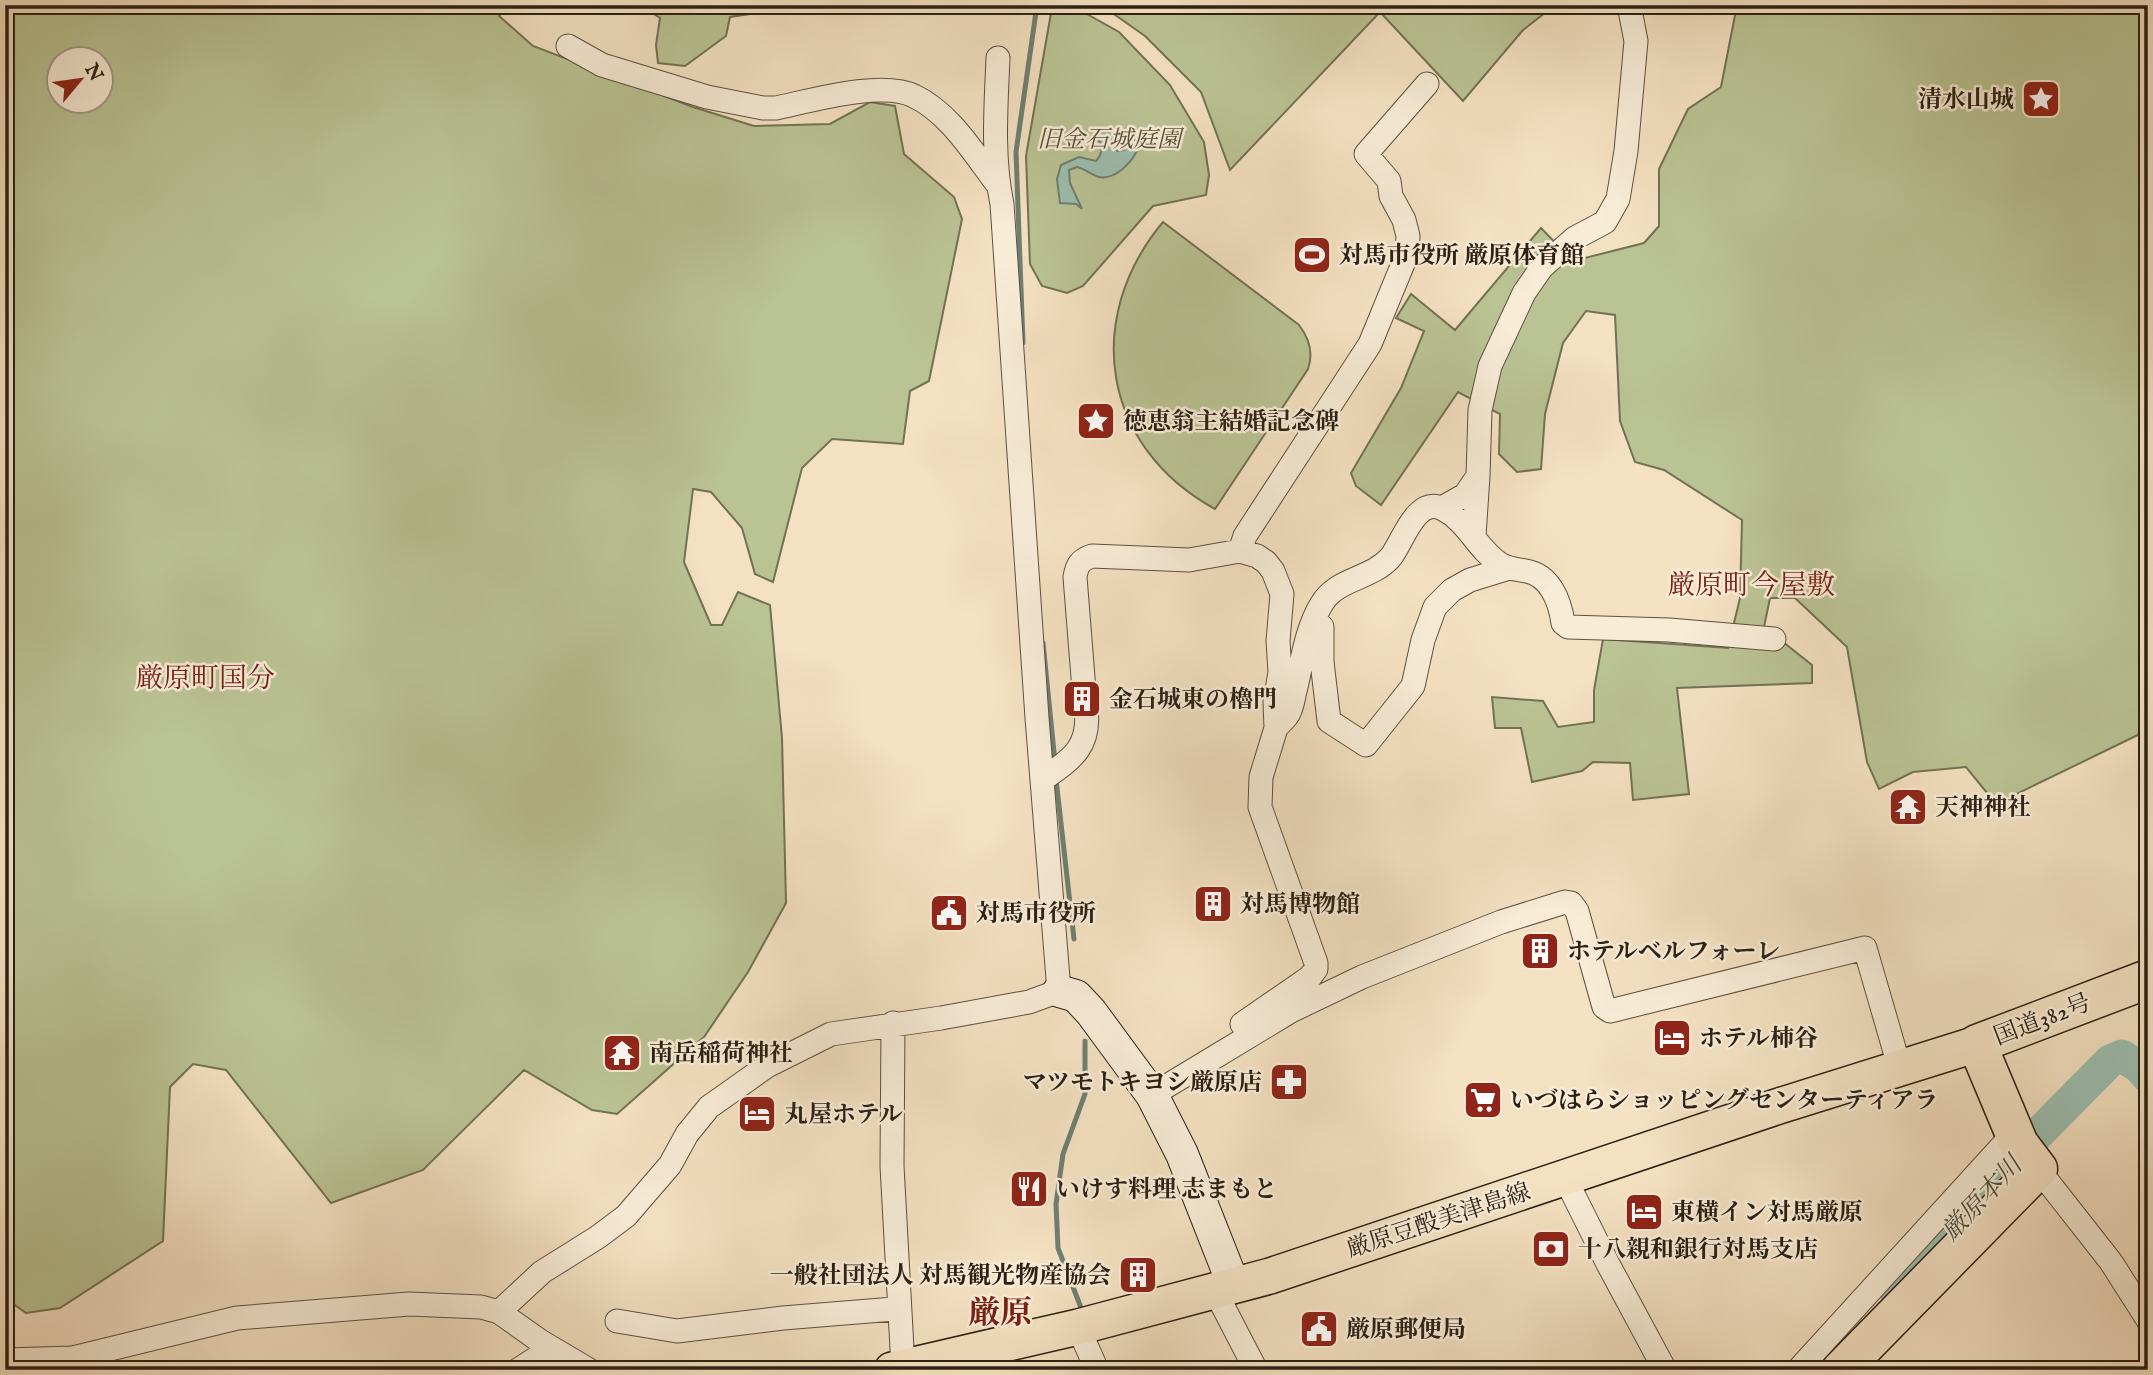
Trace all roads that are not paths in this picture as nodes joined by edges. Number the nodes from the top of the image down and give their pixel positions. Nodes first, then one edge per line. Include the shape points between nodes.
1 (1629, 5) edge
2 (568, 46) dead end
3 (998, 58) dead end
4 (1427, 84) dead end
5 (998, 185) junction
6 (1478, 476) junction
7 (1442, 508) junction
8 (1474, 536) junction
9 (1240, 551) junction
10 (1508, 568) junction
11 (1314, 618) junction
12 (1773, 639) dead end
13 (1276, 728) junction
14 (1042, 780) junction
15 (2148, 979) edge
16 (1059, 991) junction
17 (892, 1023) junction
18 (1977, 1044) junction
19 (1900, 1069) junction
20 (1152, 1094) junction
21 (2026, 1151) junction
22 (1565, 1178) junction
23 (1224, 1288) junction
24 (894, 1309) dead end
25 (499, 1312) junction
26 (2147, 1319) edge
27 (617, 1321) dead end
28 (1086, 1325) junction
29 (552, 1348) junction
30 (5, 1360) edge
31 (898, 1368) edge
32 (518, 1370) edge
33 (589, 1370) edge
34 (1097, 1370) edge
35 (1256, 1370) edge
36 (1665, 1370) edge
37 (1798, 1370) edge
38 (1841, 1370) edge

1 - 6 street via 1636,41 1618,199 1605,222 1575,238 1542,267 1524,293 1490,366 1480,410
2 - 5 street via 602,65 707,97 763,108 869,91 912,94 945,119
3 - 5 street
4 - 9 street via 1366,154 1389,181 1391,196 1404,220 1408,236 1404,263 1370,344 1245,536
5 - 14 street
6 - 7 street via 1465,495
6 - 8 street
7 - 8 street
7 - 11 street via 1419,513 1386,562 1333,590
8 - 10 street
9 - 13 street via 1266,562 1282,594
9 - 14 street via 1189,560 1092,556 1080,562 1074,577 1088,723 1075,756
10 - 11 street via 1469,580 1435,607 1413,686 1366,745 1329,721 1322,627
10 - 12 street via 1529,571 1547,583 1568,627
11 - 13 street via 1289,715
13 - 20 street via 1261,777 1260,807 1316,970 1175,1069
14 - 16 street
15 - 18 highway, 国道382号
16 - 17 street via 1017,1004
16 - 20 street via 1076,996 1091,1012
17 - 25 street via 823,1037 767,1066 718,1099 626,1216 542,1272
17 - 31 street
18 - 19 main road, 厳原豆酘美津島線
18 - 21 highway, 国道382号
19 - 20 street via 1865,948 1611,1011 1604,1007 1577,911 1571,903 1560,902 1362,977 1291,1011
19 - 22 main road, 厳原豆酘美津島線
20 - 23 street via 1182,1154
21 - 26 street via 2111,1262
21 - 37 street
21 - 38 highway
22 - 23 main road, 厳原豆酘美津島線
22 - 36 street
23 - 28 main road, 厳原豆酘美津島線
23 - 35 street
24 - 27 street via 677,1331
25 - 29 street
25 - 30 street via 409,1304 237,1318 73,1358
28 - 31 main road, 厳原豆酘美津島線
28 - 34 street
29 - 32 street
29 - 33 street

